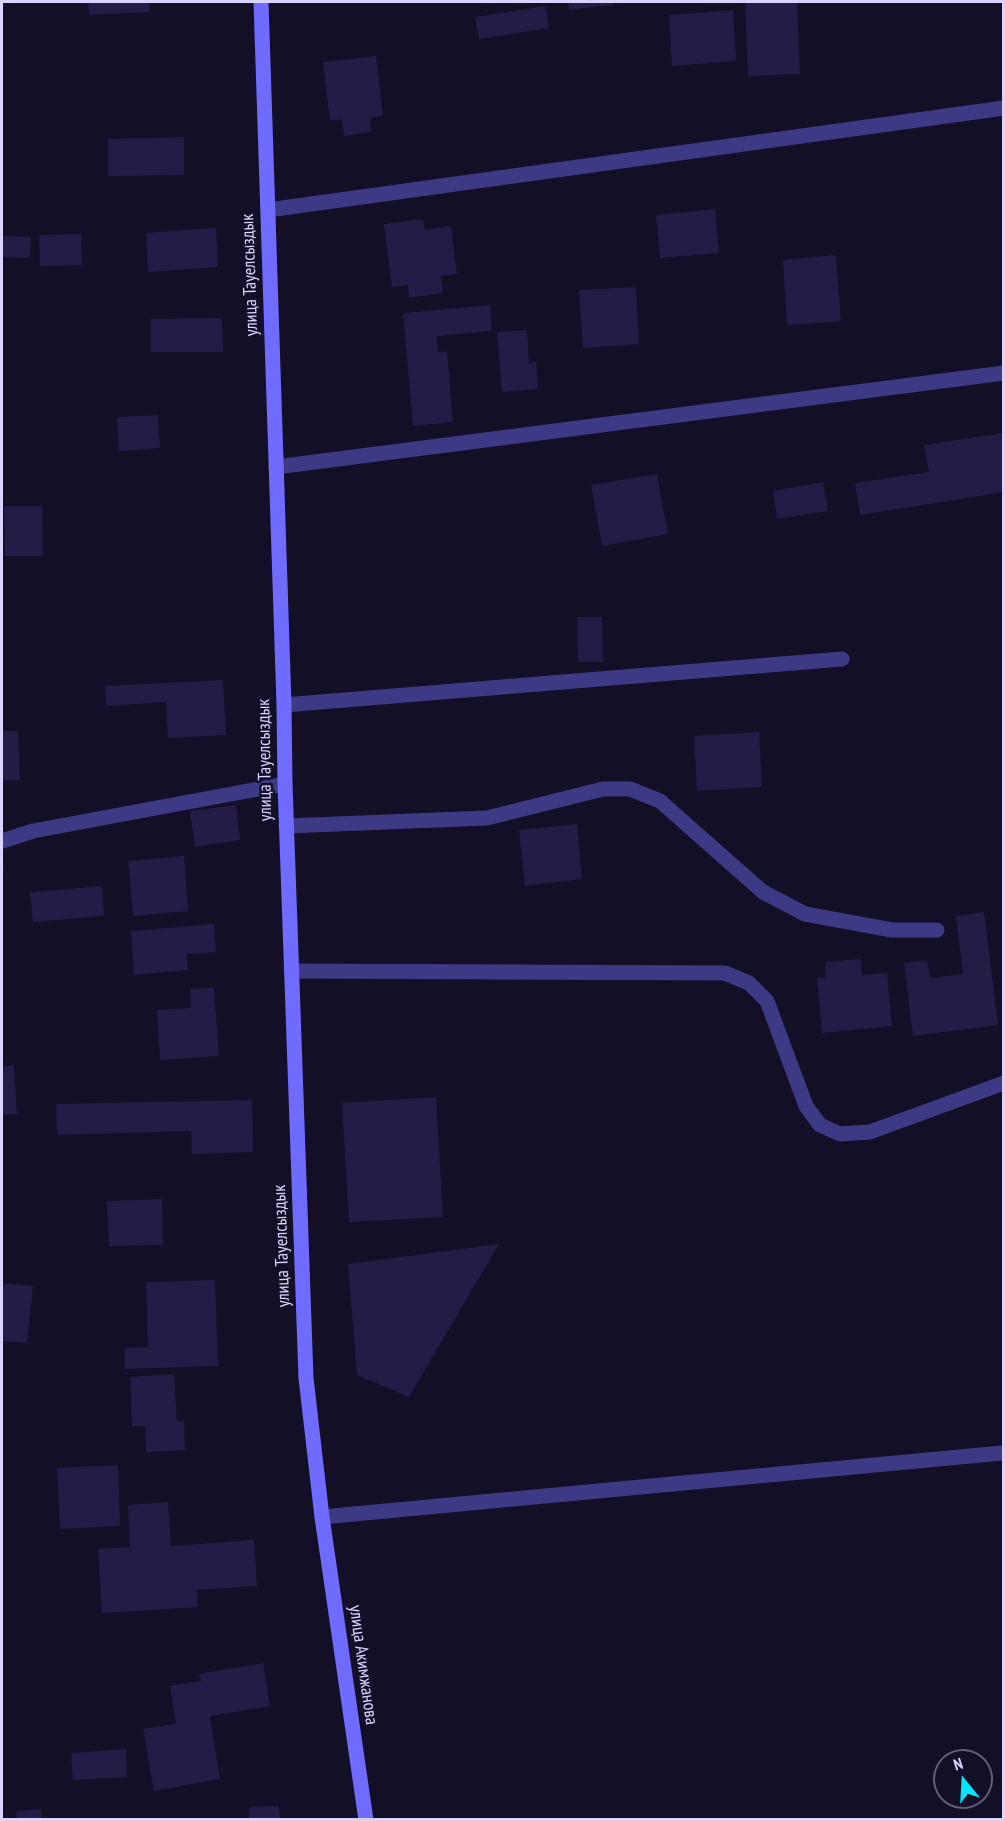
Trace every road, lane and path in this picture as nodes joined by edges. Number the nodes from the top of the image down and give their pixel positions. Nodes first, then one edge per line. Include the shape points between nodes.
1 (261, 2) edge
2 (1004, 108) edge
3 (268, 210) junction
4 (1004, 373) edge
5 (276, 467) junction
6 (842, 659) dead end
7 (284, 705) junction
8 (285, 784) junction
9 (286, 826) junction
10 (2, 840) edge
11 (937, 930) dead end
12 (291, 971) junction
13 (1004, 1083) edge
14 (1002, 1452) dead end
15 (322, 1517) junction
16 (366, 1820) edge

1 - 3 street, улица Тауелсыздык
2 - 3 street
3 - 5 street, улица Тауелсыздык
4 - 5 street
5 - 7 street, улица Тауелсыздык
6 - 7 street
7 - 8 street, улица Тауелсыздык
8 - 9 street, улица Тауелсыздык
8 - 10 street
9 - 11 street via 487,818 603,789 630,789 660,801 763,892 805,914 892,930
9 - 12 street, улица Тауелсыздык
12 - 13 street via 725,973 749,983 767,1001 806,1106 820,1125 840,1134 870,1132
12 - 15 street, улица Тауелсыздык via 306,1378
14 - 15 street
15 - 16 street, улица Акимжанова

